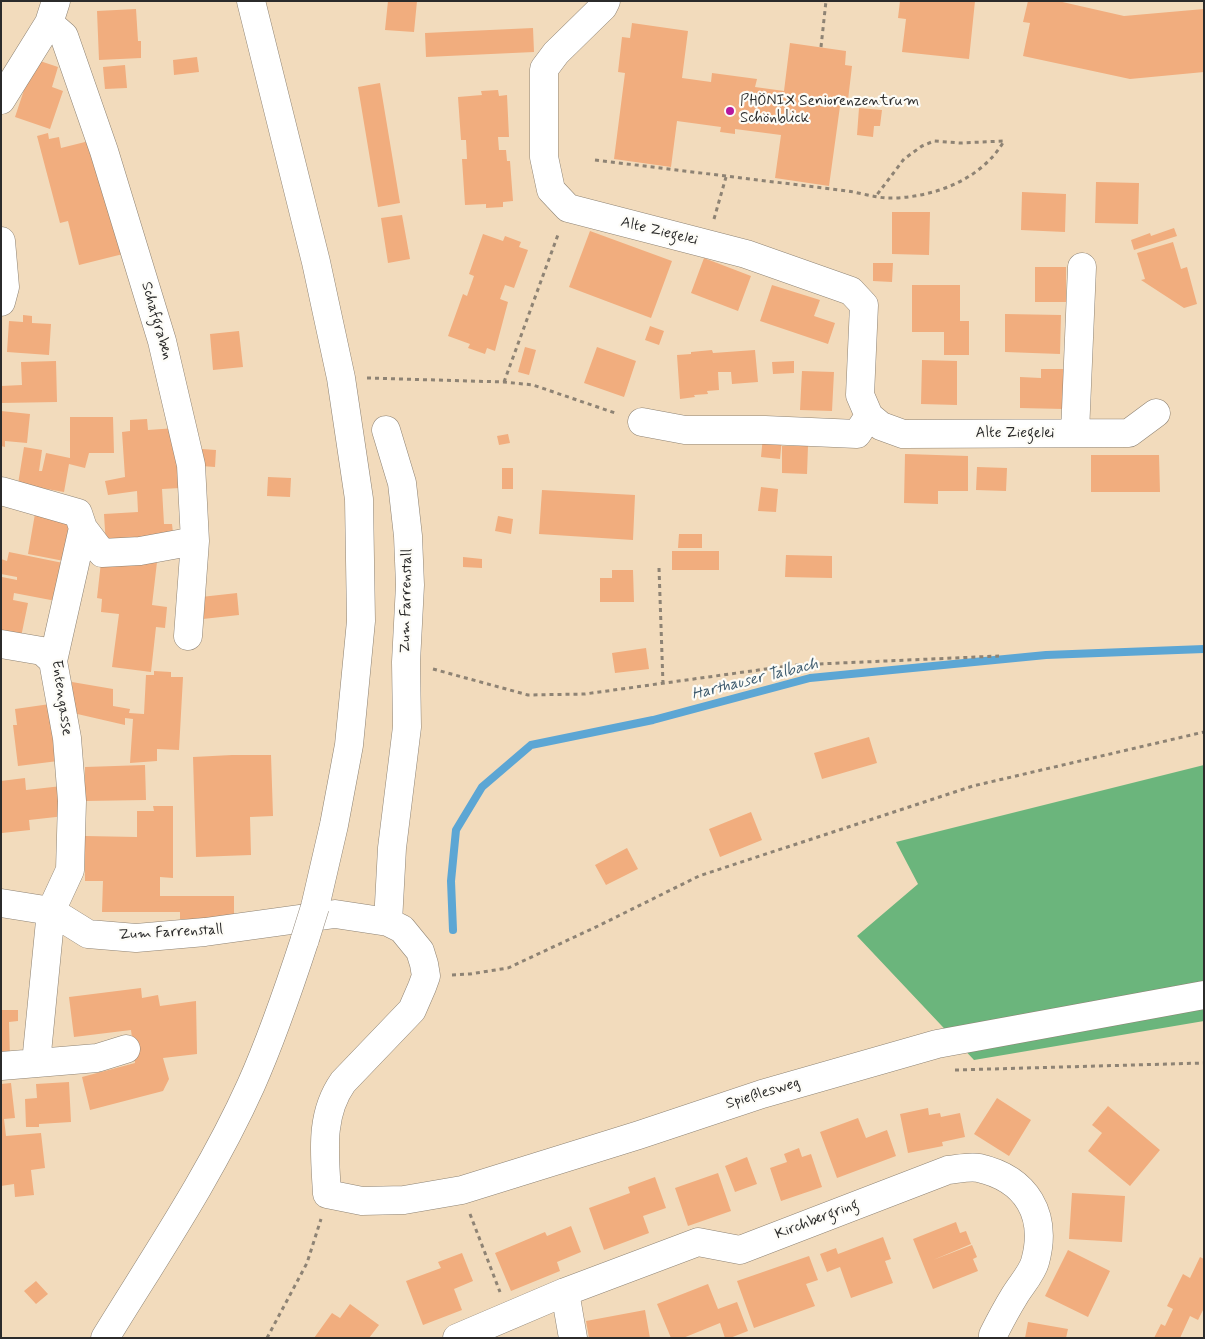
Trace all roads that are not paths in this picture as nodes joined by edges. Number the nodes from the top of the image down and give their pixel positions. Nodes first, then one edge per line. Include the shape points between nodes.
1 (251, 1) edge
2 (606, 1) edge
3 (52, 12) edge
4 (1, 100) edge
5 (1, 241) edge
6 (1082, 267) dead end
7 (1, 302) edge
8 (1156, 413) dead end
9 (869, 416) junction
10 (642, 422) road end
11 (386, 430) dead end
12 (1075, 433) junction
13 (1, 491) edge
14 (83, 528) junction
15 (196, 541) junction
16 (188, 636) dead end
17 (1, 644) edge
18 (53, 660) junction
19 (1, 903) edge
20 (50, 911) junction
21 (312, 921) junction
22 (388, 922) junction
23 (1204, 995) edge
24 (126, 1048) dead end
25 (36, 1063) junction
26 (1, 1066) edge
27 (327, 1194) joint
28 (564, 1292) junction
29 (105, 1338) edge
30 (457, 1338) edge
31 (573, 1338) edge
32 (993, 1338) edge

1 - 21 street via 341,378 359,499 360,621 349,744
2 - 9 street, Alte Ziegelei via 544,69 544,157 551,190 568,208 746,254 851,291 864,306 860,394
3 - 4 street
3 - 15 street, Schafgraben via 64,36 104,151 162,341 192,465
5 - 7 street via 5,287
6 - 12 street, Alte Ziegelei
8 - 12 street, Alte Ziegelei via 1129,433
9 - 10 street via 857,434 684,430
9 - 12 street, Alte Ziegelei via 881,426 903,434
11 - 22 street, Zum Farrenstall via 402,483 410,585 407,727 392,848
13 - 14 street via 78,513
14 - 15 street via 102,553 140,551
14 - 18 street, Entengasse
15 - 16 street, Schafgraben
17 - 18 street via 42,650
18 - 20 street, Entengasse via 67,738 72,801 70,870
19 - 20 street
20 - 21 street, Zum Farrenstall via 88,934 136,938
20 - 25 street
21 - 22 street, Zum Farrenstall via 334,914
21 - 29 street via 251,1085 203,1180
22 - 27 street, Zum Farrenstall via 402,929 412,940 422,958 426,976 412,1010 334,1094 325,1133
23 - 27 street, Spießlesweg via 938,1044 762,1094 462,1190 404,1200 362,1201
24 - 25 street via 97,1058
25 - 26 street
28 - 30 street, Kirchbergring
28 - 31 street
28 - 32 street, Kirchbergring via 698,1242 740,1250 948,1170 977,1167 1006,1178 1025,1192 1036,1212 1039,1234 1035,1264

